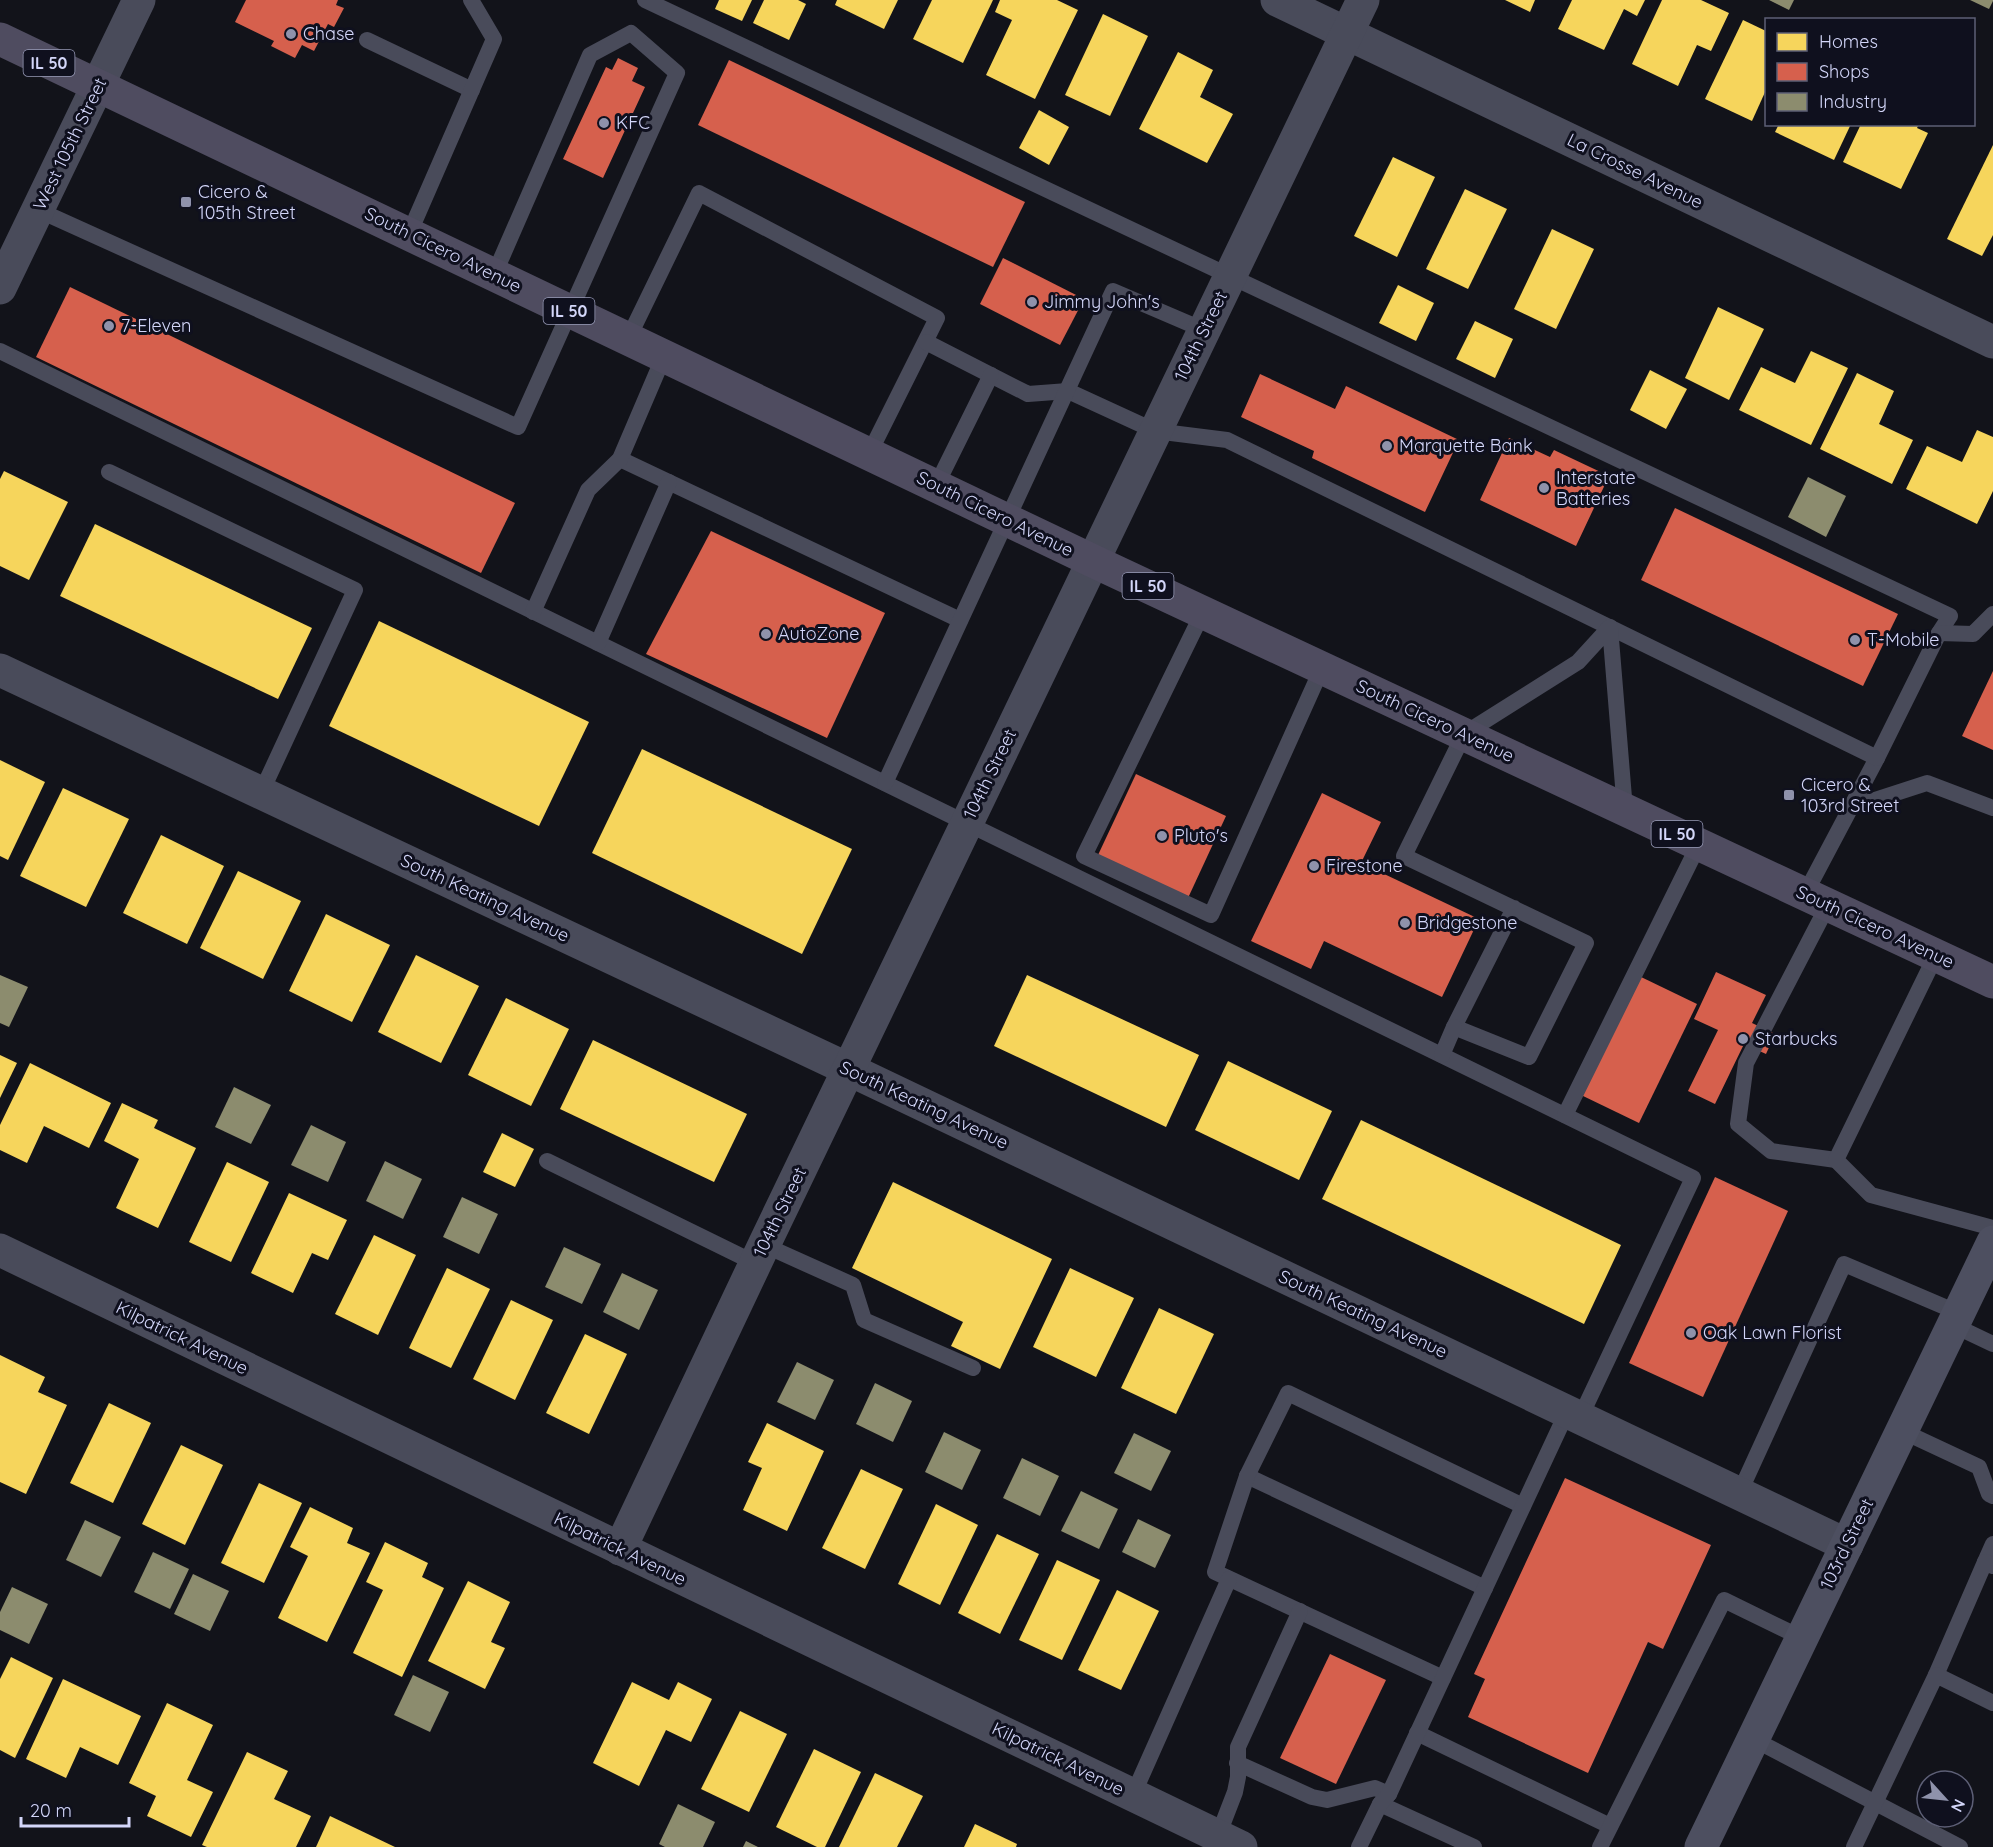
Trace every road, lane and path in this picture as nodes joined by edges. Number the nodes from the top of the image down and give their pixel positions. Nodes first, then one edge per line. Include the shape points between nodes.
1 (139, 0) edge
2 (471, 0) edge
3 (645, 0) edge
4 (1277, 0) edge
5 (1363, 0) edge
6 (1347, 33) junction
7 (0, 39) edge
8 (367, 40) dead end
9 (98, 86) junction
10 (472, 90) junction
11 (38, 210) junction
12 (409, 234) junction
13 (494, 275) junction
14 (1230, 276) junction
15 (0, 288) edge
16 (570, 311) junction
17 (1204, 330) junction
18 (628, 339) junction
19 (926, 342) junction
20 (1993, 342) edge
21 (0, 351) edge
22 (664, 356) junction
23 (991, 375) junction
24 (1068, 391) junction
25 (1155, 431) junction
26 (869, 454) junction
27 (620, 459) junction
28 (109, 472) dead end
29 (669, 482) junction
30 (936, 486) junction
31 (1009, 520) junction
32 (1093, 561) junction
33 (533, 612) junction
34 (1203, 612) junction
35 (1993, 614) edge
36 (960, 620) junction
37 (1610, 627) junction
38 (1939, 633) junction
39 (598, 643) junction
40 (1322, 668) junction
41 (0, 670) edge
42 (1464, 734) junction
43 (1877, 758) junction
44 (885, 783) junction
45 (261, 793) junction
46 (1850, 808) junction
47 (1993, 808) edge
48 (1625, 810) junction
49 (966, 823) junction
50 (1700, 844) junction
51 (1816, 899) junction
52 (1514, 908) junction
53 (1936, 955) junction
54 (1993, 982) edge
55 (1455, 1027) junction
56 (1442, 1055) junction
57 (848, 1069) junction
58 (1566, 1115) junction
59 (1836, 1160) junction
60 (547, 1161) dead end
61 (1993, 1228) edge
62 (1993, 1242) edge
63 (0, 1250) edge
64 (759, 1254) junction
65 (1956, 1319) junction
66 (1993, 1344) edge
67 (973, 1368) dead end
68 (1574, 1415) junction
69 (1902, 1431) junction
70 (1247, 1476) junction
71 (1739, 1494) junction
72 (1993, 1496) edge
73 (1523, 1506) junction
74 (1993, 1544) edge
75 (1847, 1545) junction
76 (620, 1549) junction
77 (1989, 1564) edge
78 (1230, 1579) junction
79 (1485, 1588) junction
80 (1300, 1611) junction
81 (1802, 1638) junction
82 (1936, 1675) junction
83 (1443, 1677) junction
84 (1993, 1703) edge
85 (1417, 1733) junction
86 (1753, 1739) junction
87 (1237, 1763) junction
88 (1133, 1795) junction
89 (1385, 1799) junction
90 (1875, 1804) junction
91 (1610, 1826) junction
92 (1229, 1841) edge
93 (1359, 1847) edge
94 (1474, 1847) edge
95 (1600, 1847) edge
96 (1701, 1847) edge
97 (1854, 1847) edge
98 (1960, 1847) edge

1 - 9 street, West 105th Street
2 - 10 lane via 494,39
3 - 14 lane
4 - 6 street, La Crosse Avenue
5 - 6 street, 104th Street
6 - 14 street, 104th Street
6 - 20 street, La Crosse Avenue
7 - 9 main road, South Cicero Avenue / IL 50
8 - 10 lane
9 - 11 street, West 105th Street
9 - 12 main road, South Cicero Avenue / IL 50
10 - 12 lane
11 - 15 street, West 105th Street
11 - 16 lane via 518,427
12 - 13 main road, South Cicero Avenue / IL 50
13 - 16 main road, South Cicero Avenue / IL 50
13 - 16 lane via 590,55 631,33 677,73
14 - 17 street, 104th Street
14 - 38 lane via 1950,616
16 - 18 main road, South Cicero Avenue / IL 50
17 - 24 lane via 1113,291
17 - 25 street, 104th Street
18 - 19 lane via 699,193 937,318
18 - 22 main road, South Cicero Avenue / IL 50
19 - 23 lane
19 - 26 lane
21 - 33 lane
22 - 26 main road, South Cicero Avenue / IL 50
22 - 27 lane
23 - 24 lane via 1028,394
23 - 30 lane
24 - 25 lane
24 - 31 lane
25 - 32 street, 104th Street
25 - 37 lane via 1227,440
26 - 30 main road, South Cicero Avenue / IL 50
27 - 29 lane
27 - 33 lane via 588,490
28 - 45 lane via 355,590
29 - 36 lane
29 - 39 lane
30 - 31 main road, South Cicero Avenue / IL 50
31 - 32 main road, South Cicero Avenue / IL 50
31 - 36 lane
32 - 34 main road, South Cicero Avenue / IL 50
32 - 49 street, 104th Street
33 - 39 lane
34 - 40 main road, South Cicero Avenue / IL 50
34 - 40 lane via 1084,856 1211,915
35 - 38 lane via 1973,634
36 - 44 lane
37 - 42 lane via 1578,662
37 - 43 lane
37 - 48 lane
38 - 43 lane
39 - 44 lane
40 - 42 main road, South Cicero Avenue / IL 50
41 - 45 street, South Keating Avenue
42 - 48 main road, South Cicero Avenue / IL 50
42 - 52 lane via 1404,856
43 - 46 lane
44 - 49 lane
45 - 57 street, South Keating Avenue
46 - 47 lane via 1927,783
46 - 51 lane
48 - 50 main road, South Cicero Avenue / IL 50
49 - 56 lane
49 - 57 street, 104th Street
50 - 51 main road, South Cicero Avenue / IL 50
50 - 58 lane
51 - 53 main road, South Cicero Avenue / IL 50
51 - 59 lane via 1746,1062 1738,1124 1770,1151
52 - 55 lane
52 - 55 lane via 1586,943 1529,1057
53 - 54 main road, South Cicero Avenue / IL 50
53 - 59 lane
55 - 56 lane
56 - 58 lane
57 - 64 street, 104th Street
57 - 68 street, South Keating Avenue
58 - 68 lane via 1693,1178
59 - 61 lane via 1871,1195
60 - 64 lane
62 - 65 main road, 103rd Street
63 - 76 street, Kilpatrick Avenue
64 - 67 lane via 853,1284 864,1320
64 - 76 street, 104th Street
65 - 66 lane
65 - 69 main road, 103rd Street
65 - 71 lane via 1844,1264
68 - 71 street, South Keating Avenue
68 - 73 lane
69 - 72 lane via 1978,1467
69 - 75 main road, 103rd Street
70 - 73 lane via 1288,1393
70 - 78 lane via 1215,1572
70 - 79 lane
71 - 75 street, South Keating Avenue
73 - 79 lane
74 - 77 lane
75 - 81 main road, 103rd Street
76 - 88 street, Kilpatrick Avenue
77 - 82 lane
78 - 80 lane
78 - 88 lane
79 - 83 lane
80 - 83 lane
80 - 87 lane via 1238,1747
81 - 86 main road, 103rd Street
81 - 91 lane via 1724,1600
82 - 84 lane
82 - 90 lane
83 - 85 lane
85 - 89 lane
85 - 91 lane
86 - 90 lane
86 - 96 main road, 103rd Street
87 - 89 lane via 1312,1797 1327,1800 1375,1788
87 - 92 lane
88 - 92 street, Kilpatrick Avenue
89 - 93 lane
89 - 94 lane
90 - 97 lane
90 - 98 lane
91 - 95 lane

